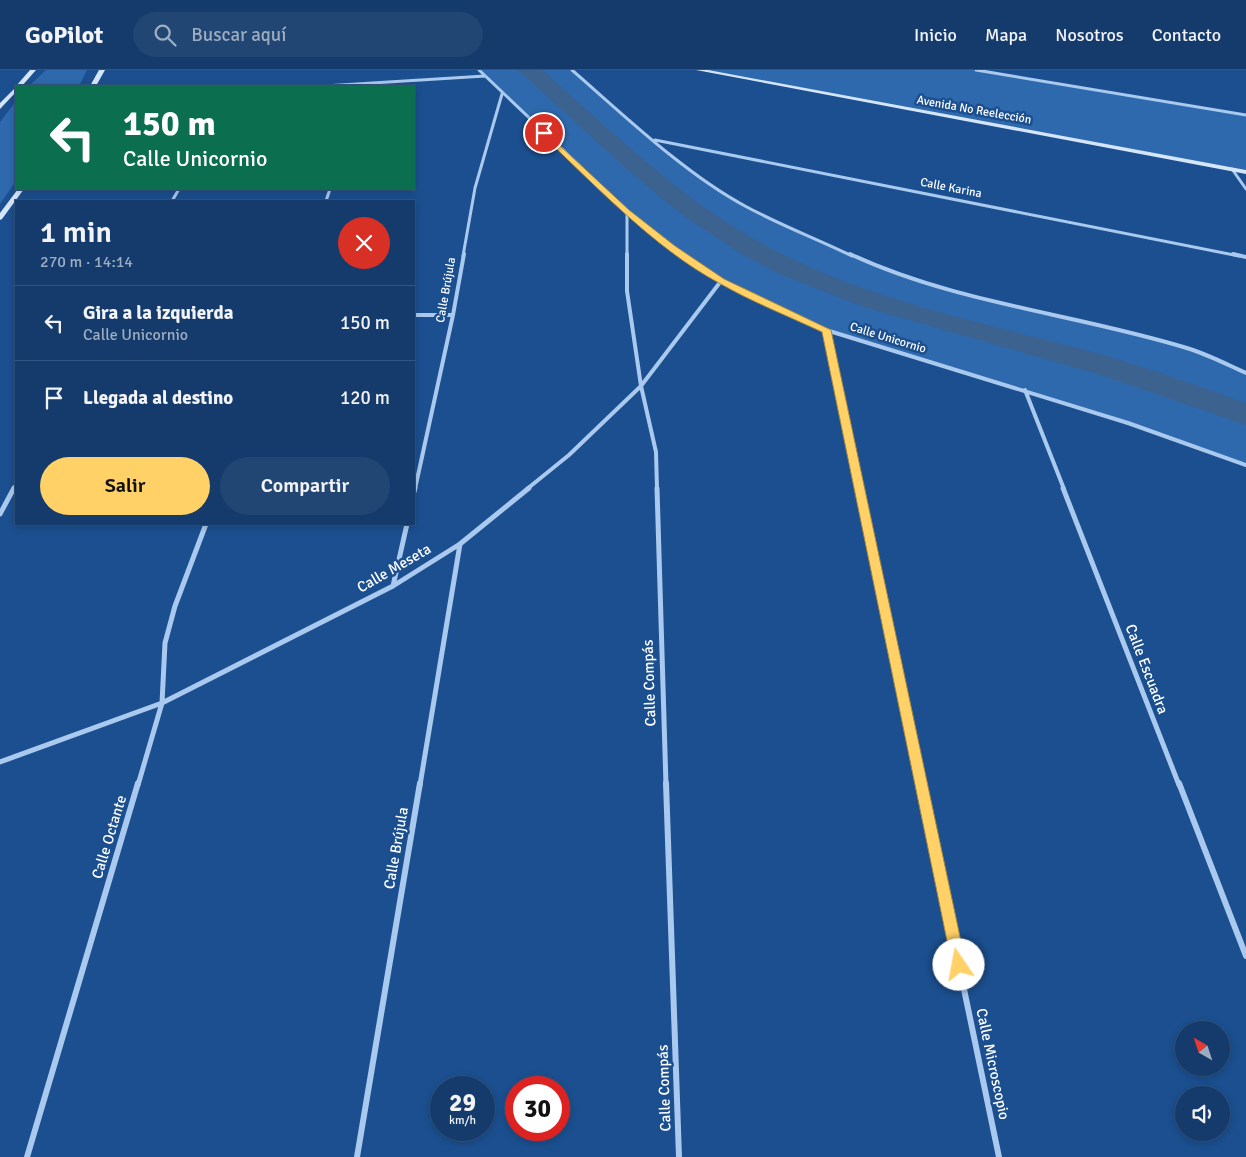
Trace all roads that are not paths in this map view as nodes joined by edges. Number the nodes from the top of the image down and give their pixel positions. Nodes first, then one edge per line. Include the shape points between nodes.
1 (33, 70) edge
2 (102, 70) edge
3 (479, 70) edge
4 (572, 70) edge
5 (699, 70) edge
6 (976, 70) edge
7 (485, 76) junction
8 (20, 85) edge
9 (94, 85) edge
10 (363, 85) edge
11 (15, 90) edge
12 (502, 94) junction
13 (1, 106) edge
14 (1246, 115) edge
15 (652, 139) junction
16 (1232, 169) junction
17 (1246, 172) edge
18 (1246, 189) edge
19 (20, 190) edge
20 (627, 211) junction
21 (0, 218) edge
22 (1246, 257) edge
23 (721, 281) junction
24 (415, 315) edge
25 (453, 315) junction
26 (826, 330) junction
27 (1246, 373) edge
28 (641, 386) junction
29 (1025, 390) junction
30 (1246, 465) edge
31 (15, 487) edge
32 (415, 487) edge
33 (0, 514) edge
34 (206, 525) edge
35 (407, 525) edge
36 (460, 544) junction
37 (393, 586) junction
38 (162, 702) junction
39 (0, 762) edge
40 (1246, 956) edge
41 (27, 1157) edge
42 (357, 1157) edge
43 (679, 1157) edge
44 (999, 1157) edge

1 - 8 street
2 - 9 street
3 - 7 street, Calle Unicornio
4 - 15 street
5 - 16 street, Avenida No Reelección
6 - 14 street
7 - 10 street
7 - 12 street, Calle Unicornio
11 - 13 street
12 - 20 street, Calle Unicornio
12 - 25 street, Calle Brújula via 476,188
15 - 22 street, Calle Karina
15 - 27 street via 745,206 877,267 925,283 1152,338 1192,350
16 - 17 street, Avenida No Reelección
16 - 18 street
19 - 21 street
20 - 23 street, Calle Unicornio via 672,248
20 - 28 street, Calle Compás via 627,291
23 - 26 street, Calle Unicornio
23 - 28 street, Calle Meseta
24 - 25 street
25 - 32 street, Calle Brújula
26 - 29 street, Calle Unicornio
26 - 44 street, Calle Microscopio
28 - 36 street, Calle Meseta via 569,455
28 - 43 street, Calle Compás via 656,452
29 - 30 street, Calle Unicornio via 1128,422
29 - 40 street, Calle Escuadra
31 - 33 street
34 - 38 street, Calle Octante via 175,606 165,643
35 - 37 street
36 - 37 street, Calle Meseta
36 - 42 street, Calle Brújula
37 - 38 street, Calle Meseta
38 - 39 street, Calle Meseta
38 - 41 street, Calle Octante

